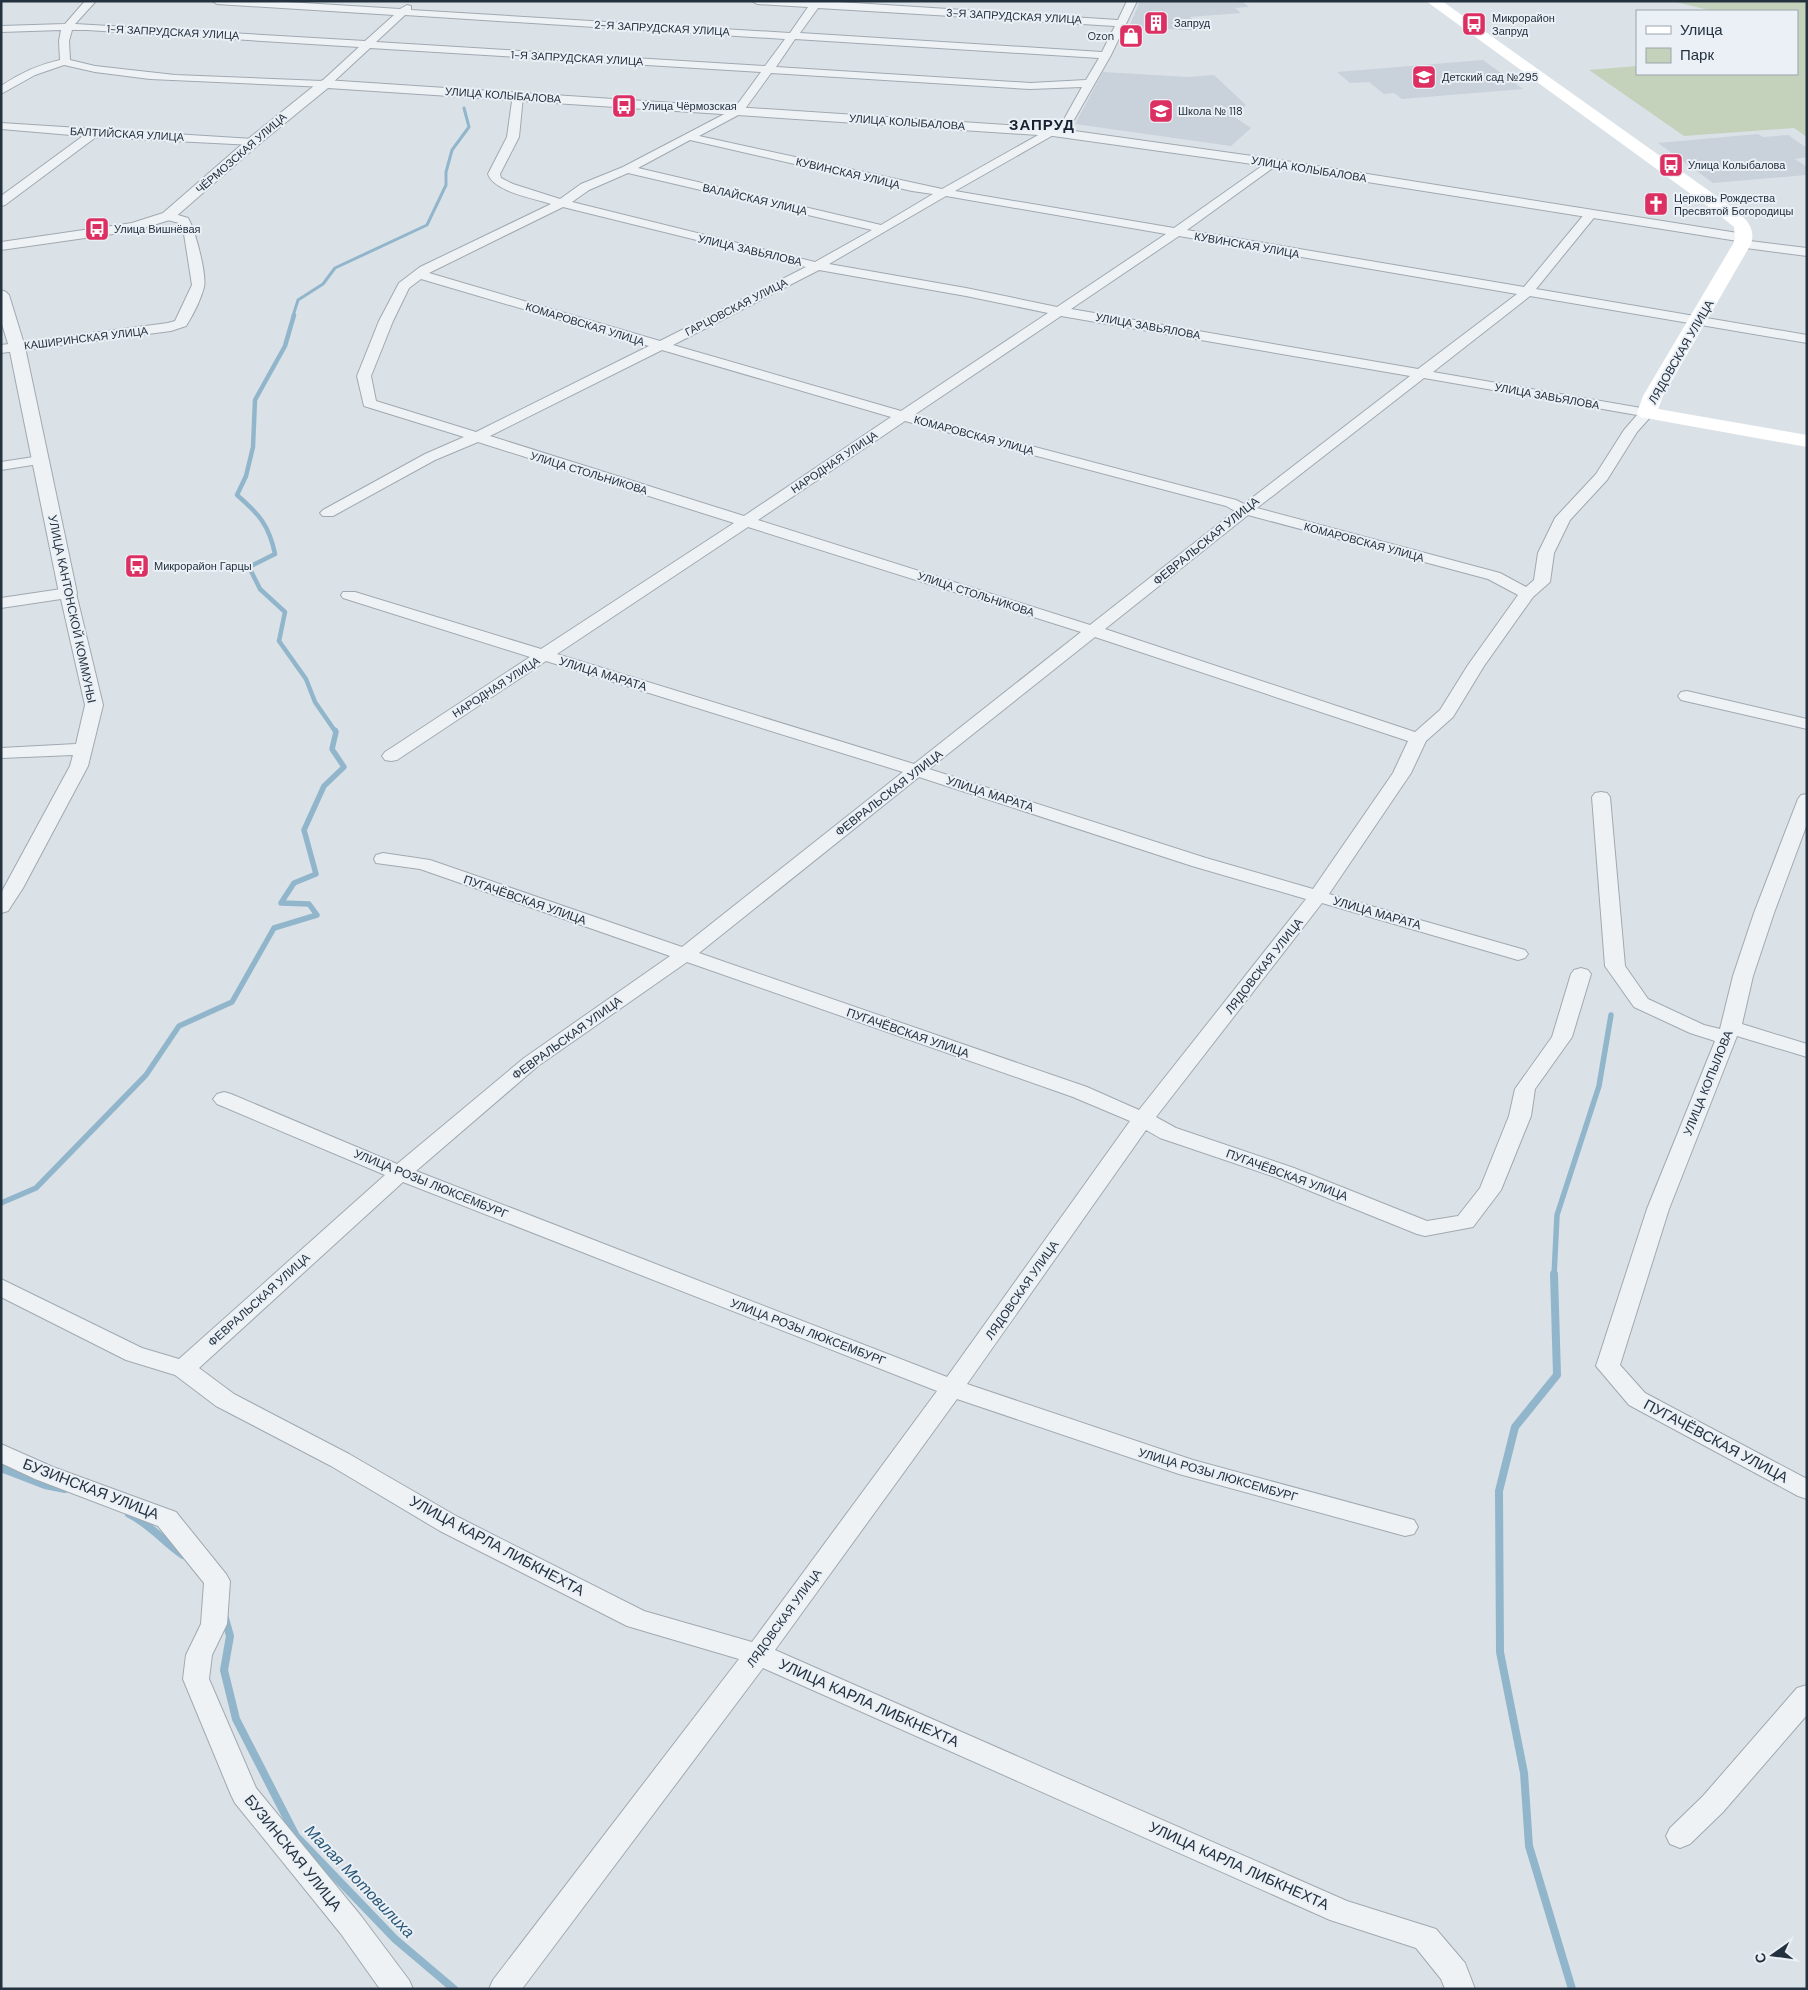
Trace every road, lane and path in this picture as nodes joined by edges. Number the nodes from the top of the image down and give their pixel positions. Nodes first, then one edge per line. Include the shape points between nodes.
1 (91, 1) edge
2 (217, 1) edge
3 (414, 1) edge
4 (757, 1) edge
5 (1132, 1) edge
6 (1433, 1) edge
7 (817, 3) edge
8 (402, 13) junction
9 (1122, 23) junction
10 (65, 28) junction
11 (1, 29) edge
12 (791, 36) junction
13 (366, 45) junction
14 (1106, 55) junction
15 (64, 62) junction
16 (767, 69) junction
17 (1088, 83) junction
18 (325, 84) junction
19 (1, 91) edge
20 (517, 96) junction
21 (738, 111) junction
22 (1, 126) edge
23 (1053, 132) junction
24 (94, 133) junction
25 (690, 137) junction
26 (253, 142) junction
27 (1273, 163) junction
28 (627, 169) junction
29 (944, 192) junction
30 (5, 196) edge
31 (562, 203) junction
32 (1591, 214) junction
33 (168, 216) junction
34 (883, 229) junction
35 (1175, 233) junction
36 (1743, 241) junction
37 (1, 246) edge
38 (1807, 252) edge
39 (817, 266) junction
40 (420, 275) junction
41 (1526, 292) junction
42 (1, 295) edge
43 (1058, 311) junction
44 (1699, 320) junction
45 (1807, 339) edge
46 (658, 346) junction
47 (9, 348) edge
48 (1420, 374) junction
49 (1647, 413) junction
50 (902, 416) junction
51 (475, 438) junction
52 (1807, 441) edge
53 (40, 460) junction
54 (1, 466) edge
55 (1245, 510) junction
56 (328, 513) dead end
57 (747, 521) junction
58 (68, 593) junction
59 (1527, 594) junction
60 (349, 595) dead end
61 (1, 603) edge
62 (1094, 631) junction
63 (544, 656) junction
64 (1687, 696) dead end
65 (1807, 724) edge
66 (1418, 739) junction
67 (84, 749) junction
68 (1, 753) edge
69 (391, 756) dead end
70 (917, 771) junction
71 (1601, 797) dead end
72 (1807, 800) edge
73 (383, 859) dead end
74 (1318, 896) junction
75 (1, 907) edge
76 (1518, 954) dead end
77 (683, 956) junction
78 (1581, 974) dead end
79 (1728, 1033) junction
80 (1807, 1051) edge
81 (224, 1099) dead end
82 (1143, 1119) junction
83 (400, 1173) junction
84 (1, 1287) edge
85 (1608, 1366) joint
86 (184, 1368) junction
87 (952, 1388) junction
88 (1, 1453) edge
89 (1807, 1490) edge
90 (1405, 1527) dead end
91 (758, 1654) junction
92 (1807, 1696) edge
93 (1680, 1836) dead end
94 (398, 1989) edge
95 (504, 1989) edge
96 (1460, 1989) edge

1 - 10 street
2 - 8 street, 2-Я ЗАПРУДСКАЯ УЛИЦА
3 - 8 street, ЧЁРМОЗСКАЯ УЛИЦА
4 - 7 street, 3-Я ЗАПРУДСКАЯ УЛИЦА
5 - 9 street, ГАРЦОВСКАЯ УЛИЦА
6 - 36 main road via 1723,210 1742,225
7 - 9 street, 3-Я ЗАПРУДСКАЯ УЛИЦА
7 - 12 street, УЛИЦА СТОЛЬНИКОВА
8 - 12 street, 2-Я ЗАПРУДСКАЯ УЛИЦА
8 - 13 street, ЧЁРМОЗСКАЯ УЛИЦА
9 - 14 street, ГАРЦОВСКАЯ УЛИЦА
10 - 11 street, 1-Я ЗАПРУДСКАЯ УЛИЦА
10 - 13 street, 1-Я ЗАПРУДСКАЯ УЛИЦА
10 - 15 street via 62,44
12 - 14 street, 2-Я ЗАПРУДСКАЯ УЛИЦА
12 - 16 street, УЛИЦА СТОЛЬНИКОВА
13 - 16 street, 1-Я ЗАПРУДСКАЯ УЛИЦА
13 - 18 street, ЧЁРМОЗСКАЯ УЛИЦА
14 - 17 street, ГАРЦОВСКАЯ УЛИЦА
15 - 18 street, УЛИЦА КОЛЫБАЛОВА via 141,75
15 - 19 street via 24,74
16 - 17 street, 1-Я ЗАПРУДСКАЯ УЛИЦА via 1030,86
16 - 21 street, УЛИЦА СТОЛЬНИКОВА
17 - 23 street, ГАРЦОВСКАЯ УЛИЦА via 1067,123
18 - 20 street, УЛИЦА КОЛЫБАЛОВА
18 - 26 street, ЧЁРМОЗСКАЯ УЛИЦА
20 - 21 street, УЛИЦА КОЛЫБАЛОВА
20 - 31 street, УЛИЦА ЗАВЬЯЛОВА via 513,136 494,174 496,180
21 - 23 street, УЛИЦА КОЛЫБАЛОВА
21 - 25 street, УЛИЦА СТОЛЬНИКОВА
22 - 24 street, БАЛТИЙСКАЯ УЛИЦА
23 - 27 street, УЛИЦА КОЛЫБАЛОВА
23 - 29 street, ГАРЦОВСКАЯ УЛИЦА
24 - 26 street, БАЛТИЙСКАЯ УЛИЦА
24 - 30 street
25 - 28 street, УЛИЦА СТОЛЬНИКОВА
25 - 29 street, КУВИНСКАЯ УЛИЦА
26 - 33 street, ЧЁРМОЗСКАЯ УЛИЦА
27 - 32 street, УЛИЦА КОЛЫБАЛОВА
27 - 35 street, НАРОДНАЯ УЛИЦА
28 - 31 street, УЛИЦА СТОЛЬНИКОВА via 585,187
28 - 34 street, ВАЛАЙСКАЯ УЛИЦА
29 - 34 street, ГАРЦОВСКАЯ УЛИЦА
29 - 35 street, КУВИНСКАЯ УЛИЦА
31 - 39 street, УЛИЦА ЗАВЬЯЛОВА
31 - 40 street, УЛИЦА СТОЛЬНИКОВА
32 - 36 street, УЛИЦА КОЛЫБАЛОВА
32 - 41 street, ФЕВРАЛЬСКАЯ УЛИЦА
33 - 37 street via 134,227
33 - 47 street, КАШИРИНСКАЯ УЛИЦА via 184,222 190,234 198,285 181,322 170,327
34 - 39 street, ГАРЦОВСКАЯ УЛИЦА
35 - 41 street, КУВИНСКАЯ УЛИЦА
35 - 43 street, НАРОДНАЯ УЛИЦА
36 - 38 street, УЛИЦА КОЛЫБАЛОВА
36 - 44 main road, ЛЯДОВСКАЯ УЛИЦА
39 - 43 street, УЛИЦА ЗАВЬЯЛОВА
39 - 46 street, ГАРЦОВСКАЯ УЛИЦА
40 - 46 street, КОМАРОВСКАЯ УЛИЦА
40 - 51 street, УЛИЦА СТОЛЬНИКОВА via 404,286 364,376 369,403
41 - 44 street, КУВИНСКАЯ УЛИЦА
41 - 48 street, ФЕВРАЛЬСКАЯ УЛИЦА
42 - 47 street, УЛИЦА КАНТОНСКОЙ КОММУНЫ
43 - 48 street, УЛИЦА ЗАВЬЯЛОВА
43 - 50 street, НАРОДНАЯ УЛИЦА
44 - 45 street, КУВИНСКАЯ УЛИЦА
44 - 49 main road, ЛЯДОВСКАЯ УЛИЦА via 1653,396
46 - 50 street, КОМАРОВСКАЯ УЛИЦА
46 - 51 street, ГАРЦОВСКАЯ УЛИЦА
47 - 53 street, УЛИЦА КАНТОНСКОЙ КОММУНЫ
48 - 49 street, УЛИЦА ЗАВЬЯЛОВА
48 - 55 street, ФЕВРАЛЬСКАЯ УЛИЦА
49 - 52 main road, УЛИЦА ЗАВЬЯЛОВА
49 - 59 street, ЛЯДОВСКАЯ УЛИЦА via 1631,430 1602,477 1563,518 1546,553 1542,582
50 - 55 street, КОМАРОВСКАЯ УЛИЦА via 1231,503
50 - 57 street, НАРОДНАЯ УЛИЦА
51 - 56 street, ГАРЦОВСКАЯ УЛИЦА via 430,457
51 - 57 street, УЛИЦА СТОЛЬНИКОВА
53 - 54 street
53 - 58 street, УЛИЦА КАНТОНСКОЙ КОММУНЫ
55 - 59 street, КОМАРОВСКАЯ УЛИЦА via 1494,576
55 - 62 street, ФЕВРАЛЬСКАЯ УЛИЦА
57 - 62 street, УЛИЦА СТОЛЬНИКОВА
57 - 63 street, НАРОДНАЯ УЛИЦА
58 - 61 street
58 - 67 street, УЛИЦА КАНТОНСКОЙ КОММУНЫ via 94,705
59 - 66 street, ЛЯДОВСКАЯ УЛИЦА via 1476,665 1448,713
60 - 63 street, УЛИЦА МАРАТА
62 - 66 street, УЛИЦА СТОЛЬНИКОВА
62 - 70 street, ФЕВРАЛЬСКАЯ УЛИЦА
63 - 69 street, НАРОДНАЯ УЛИЦА
63 - 70 street, УЛИЦА МАРАТА
64 - 65 street
66 - 74 street, ЛЯДОВСКАЯ УЛИЦА via 1402,773
67 - 68 street
67 - 75 street, УЛИЦА КАНТОНСКОЙ КОММУНЫ via 79,766
70 - 74 street, УЛИЦА МАРАТА via 1199,862
70 - 77 street, ФЕВРАЛЬСКАЯ УЛИЦА
71 - 79 street via 1615,966 1641,1002 1697,1029
72 - 79 street, УЛИЦА КОПЫЛОВА via 1764,913
73 - 77 street, ПУГАЧЁВСКАЯ УЛИЦА via 423,864
74 - 76 street, УЛИЦА МАРАТА
74 - 82 street, ЛЯДОВСКАЯ УЛИЦА
77 - 82 street, ПУГАЧЁВСКАЯ УЛИЦА via 1080,1092
77 - 83 street, ФЕВРАЛЬСКАЯ УЛИЦА via 531,1062
78 - 82 street, ПУГАЧЁВСКАЯ УЛИЦА via 1562,1037 1525,1089 1520,1116 1490,1190 1465,1222 1425,1229 1286,1173 1168,1132
79 - 80 street
79 - 85 street, УЛИЦА КОПЫЛОВА via 1658,1209
81 - 83 street, УЛИЦА РОЗЫ ЛЮКСЕМБУРГ
82 - 87 street, ЛЯДОВСКАЯ УЛИЦА
83 - 86 street, ФЕВРАЛЬСКАЯ УЛИЦА
83 - 87 street, УЛИЦА РОЗЫ ЛЮКСЕМБУРГ
84 - 86 street, УЛИЦА КАРЛА ЛИБКНЕХТА via 134,1354
85 - 89 street, ПУГАЧЁВСКАЯ УЛИЦА via 1637,1399
86 - 91 street, УЛИЦА КАРЛА ЛИБКНЕХТА via 225,1400 340,1460 449,1524 636,1619
87 - 90 street, УЛИЦА РОЗЫ ЛЮКСЕМБУРГ via 1188,1468
87 - 91 street, ЛЯДОВСКАЯ УЛИЦА
88 - 94 street, БУЗИНСКАЯ УЛИЦА via 44,1473 167,1519 217,1581 214,1624 199,1655 196,1679 245,1795
91 - 95 street, ЛЯДОВСКАЯ УЛИЦА
91 - 96 street, УЛИЦА КАРЛА ЛИБКНЕХТА via 1340,1911 1426,1938 1454,1972
92 - 93 street via 1713,1804

